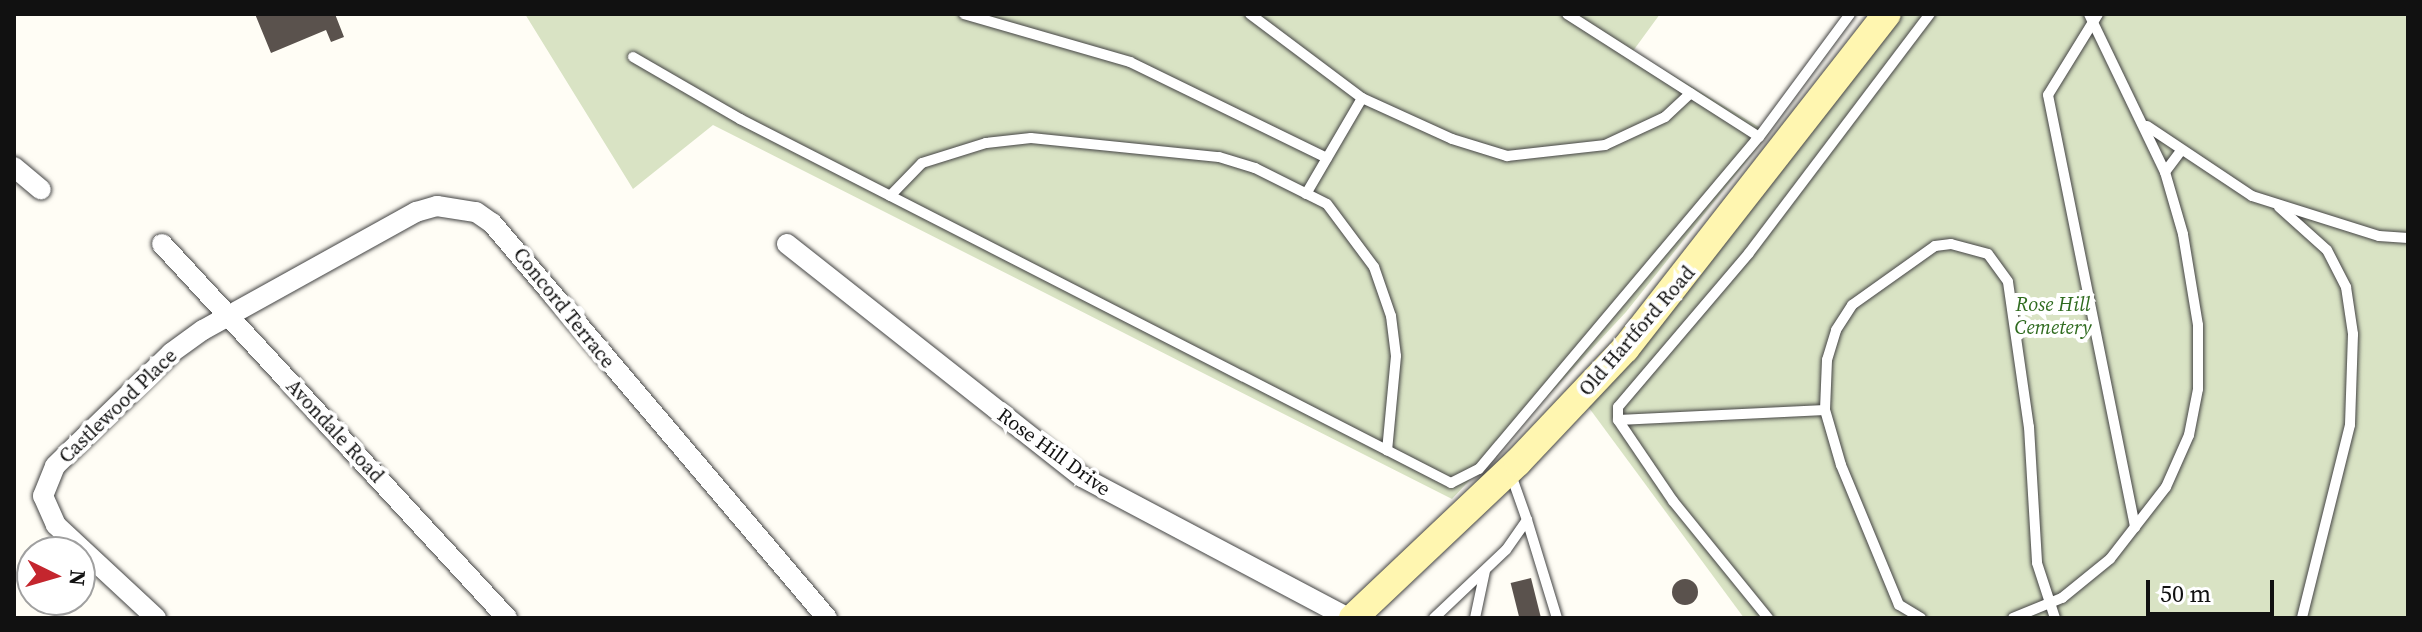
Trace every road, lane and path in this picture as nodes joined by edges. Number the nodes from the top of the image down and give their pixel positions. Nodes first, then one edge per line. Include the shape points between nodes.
1 (964, 14) edge
2 (1250, 14) edge
3 (1567, 14) edge
4 (1850, 14) edge
5 (1887, 14) edge
6 (1930, 14) edge
7 (2093, 17) edge
8 (633, 57) dead end
9 (1691, 93) junction
10 (1362, 98) junction
11 (2143, 122) junction
12 (1759, 137) junction
13 (2180, 152) junction
14 (1327, 158) junction
15 (14, 167) edge
16 (2165, 172) junction
17 (41, 190) dead end
18 (1306, 194) junction
19 (890, 196) junction
20 (2279, 207) junction
21 (2403, 238) edge
22 (162, 244) dead end
23 (787, 244) dead end
24 (2408, 251) edge
25 (228, 315) junction
26 (1825, 410) junction
27 (1618, 420) junction
28 (1387, 451) junction
29 (1509, 470) junction
30 (1527, 520) junction
31 (2135, 527) junction
32 (1485, 569) junction
33 (2052, 603) junction
34 (156, 618) edge
35 (507, 618) edge
36 (827, 618) edge
37 (1351, 618) edge
38 (1434, 618) edge
39 (1475, 618) edge
40 (1557, 618) edge
41 (1768, 618) edge
42 (1921, 618) edge
43 (2013, 618) edge
44 (2055, 618) edge
45 (2302, 618) edge

1 - 14 lane via 1130,62
2 - 10 lane
3 - 9 lane
4 - 12 lane
5 - 29 main road, Old Hartford Road via 1679,285
6 - 27 lane via 1749,253 1621,400
7 - 11 lane
7 - 31 lane via 2048,95
8 - 19 lane
9 - 10 lane via 1665,117 1624,138 1534,156 1485,151
9 - 12 lane
10 - 14 lane
11 - 13 lane
11 - 16 lane
12 - 28 lane via 1479,469 1451,483
13 - 16 lane
13 - 20 lane
14 - 18 lane
15 - 17 street
16 - 31 lane via 2183,234 2198,325 2198,389 2189,435 2172,474
18 - 19 lane via 1219,157 1031,138 986,143 922,163
18 - 28 lane via 1327,204 1349,228 1374,267 1391,316 1396,356
19 - 28 lane
20 - 21 lane
20 - 45 lane via 2327,250 2346,287 2353,334 2350,425
21 - 24 lane
22 - 25 street, Avondale Road
23 - 37 street, Rose Hill Drive via 1082,477
25 - 34 street, Castlewood Place via 171,353 55,466 46,481 43,496 56,525
25 - 35 street, Avondale Road
25 - 36 street, Concord Terrace via 416,212 437,206 476,212 507,239
26 - 27 lane
26 - 33 lane via 1827,360 1836,330 1852,305 1935,246 1970,246 1988,254 2008,282 2013,301 2037,563
26 - 42 lane via 1888,584 1899,605
27 - 41 lane via 1673,501
29 - 30 lane
29 - 37 main road, Old Hartford Road
30 - 32 lane
30 - 40 lane
31 - 33 lane via 2110,559
32 - 38 lane
32 - 39 lane
33 - 43 lane
33 - 44 lane

